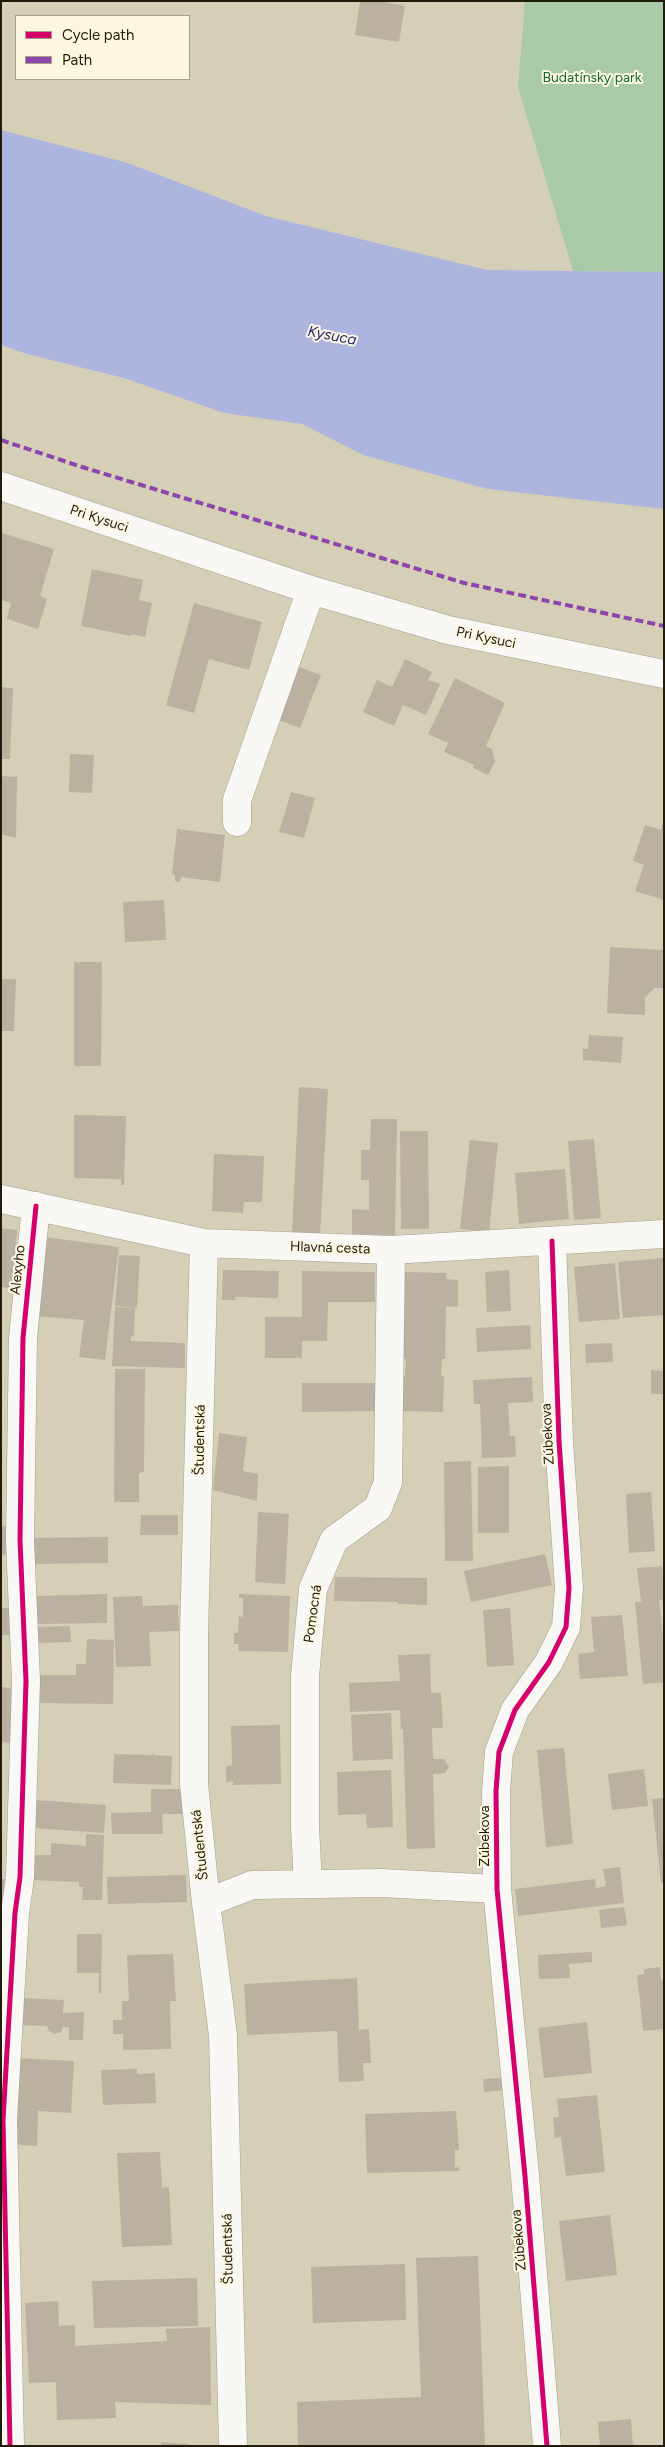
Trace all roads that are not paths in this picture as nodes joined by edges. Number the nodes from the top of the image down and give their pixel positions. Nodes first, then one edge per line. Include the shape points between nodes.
1 (1, 486) edge
2 (311, 590) junction
3 (664, 674) edge
4 (237, 822) dead end
5 (1, 1199) edge
6 (36, 1206) junction
7 (664, 1234) edge
8 (552, 1242) junction
9 (204, 1243) junction
10 (391, 1250) junction
11 (308, 1884) junction
12 (497, 1889) junction
13 (206, 1902) junction
14 (10, 2446) edge
15 (233, 2446) edge
16 (548, 2446) edge

1 - 2 street, Pri Kysuci
2 - 3 street, Pri Kysuci via 448,630
2 - 4 street via 237,800
5 - 6 street, Hlavná cesta
6 - 9 street, Hlavná cesta
6 - 14 street, Alexyho via 23,1338 20,1540 26,1681 20,1877 3,2120
7 - 8 street, Hlavná cesta
8 - 10 street, Hlavná cesta
8 - 12 street, Zúbekova via 559,1441 569,1588 567,1617 566,1627 549,1662 515,1710 499,1752
9 - 10 street, Hlavná cesta
9 - 13 street, Študentská via 194,1635 194,1784
10 - 11 street, Pomocná via 388,1482 378,1508 334,1540 313,1589 305,1676
11 - 12 street via 381,1883
11 - 13 street via 252,1885
12 - 16 street, Zúbekova
13 - 15 street, Študentská via 223,2035

